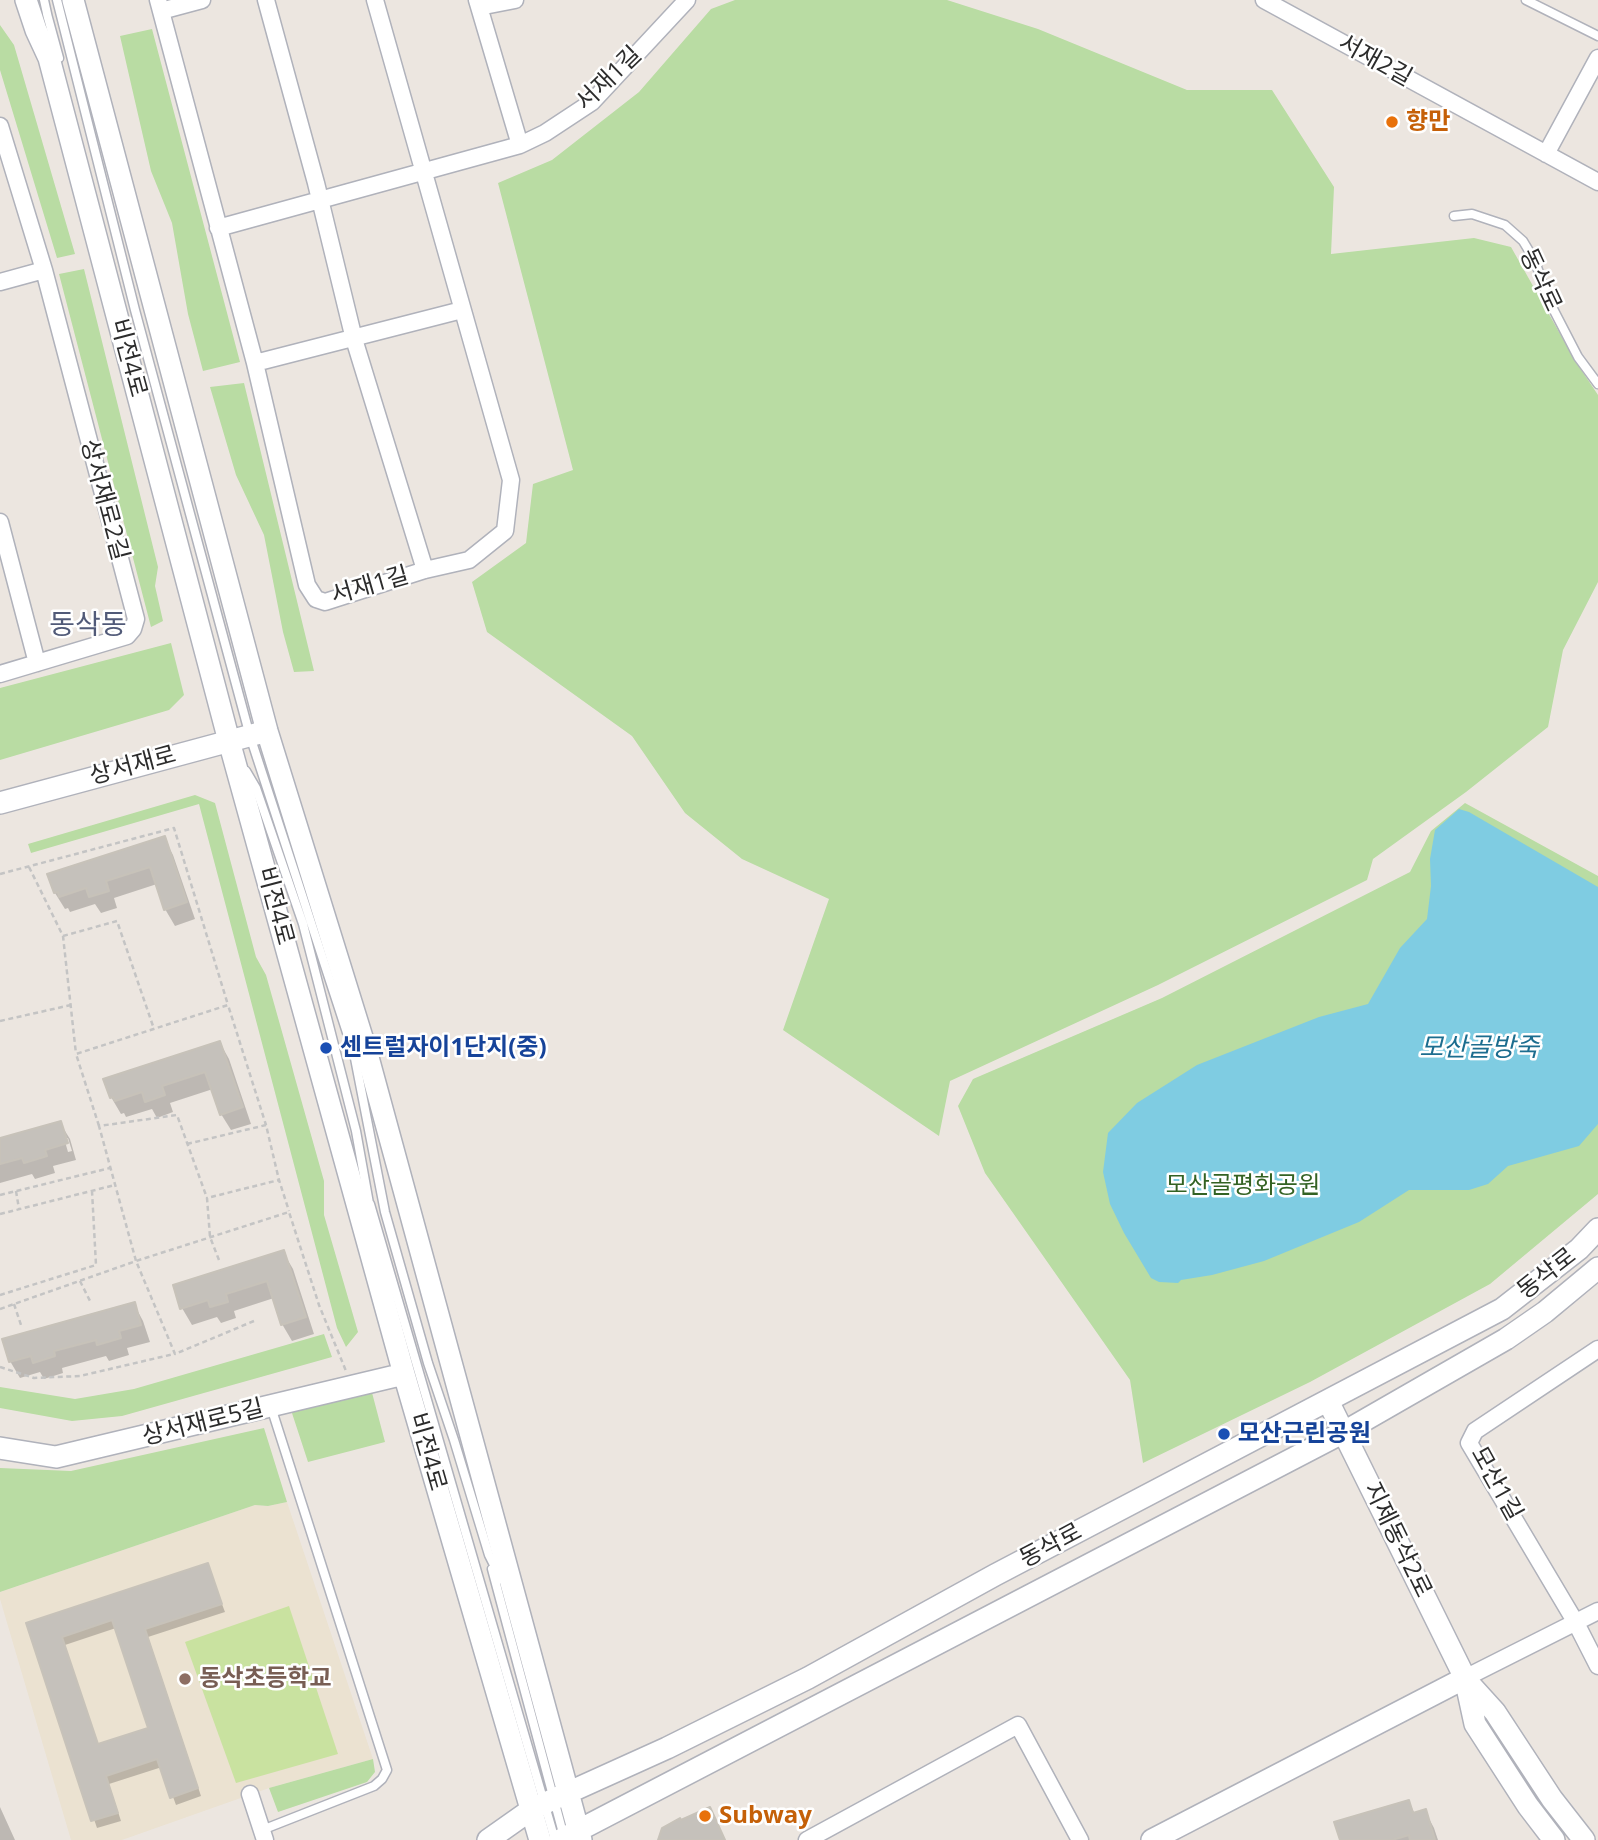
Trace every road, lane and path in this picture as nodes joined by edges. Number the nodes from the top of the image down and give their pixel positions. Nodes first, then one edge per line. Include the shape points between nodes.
1 (26, 0) edge
2 (44, 0) edge
3 (57, 0) edge
4 (73, 0) edge
5 (202, 0) edge
6 (266, 0) edge
7 (375, 0) edge
8 (515, 0) edge
9 (687, 0) edge
10 (1264, 0) edge
11 (1526, 0) edge
12 (478, 4) edge
13 (160, 5) edge
14 (47, 14) junction
15 (1598, 37) edge
16 (49, 58) junction
17 (1598, 58) edge
18 (0, 126) edge
19 (520, 145) junction
20 (1546, 154) junction
21 (423, 171) junction
22 (1598, 182) edge
23 (320, 201) junction
24 (1454, 215) dead end
25 (218, 228) junction
26 (44, 270) junction
27 (0, 282) edge
28 (462, 310) junction
29 (355, 338) junction
30 (255, 363) junction
31 (1598, 384) edge
32 (0, 522) edge
33 (425, 570) junction
34 (37, 663) junction
35 (0, 674) edge
36 (229, 701) dead end
37 (244, 734) junction
38 (0, 803) edge
39 (29, 867) junction
40 (0, 874) edge
41 (62, 936) junction
42 (349, 1000) junction
43 (71, 1006) junction
44 (228, 1006) junction
45 (0, 1021) edge
46 (153, 1029) junction
47 (352, 1048) junction
48 (76, 1054) junction
49 (266, 1125) junction
50 (99, 1126) junction
51 (187, 1144) junction
52 (110, 1168) junction
53 (279, 1180) junction
54 (115, 1185) junction
55 (16, 1191) junction
56 (92, 1191) junction
57 (0, 1195) edge
58 (207, 1198) junction
59 (370, 1204) junction
60 (19, 1209) junction
61 (289, 1212) junction
62 (0, 1214) edge
63 (1598, 1229) edge
64 (210, 1237) junction
65 (219, 1260) dead end
66 (136, 1261) junction
67 (1598, 1268) edge
68 (375, 1269) junction
69 (80, 1280) junction
70 (0, 1296) edge
71 (90, 1303) dead end
72 (14, 1304) junction
73 (0, 1309) edge
74 (254, 1321) dead end
75 (21, 1325) dead end
76 (1598, 1349) edge
77 (175, 1354) junction
78 (0, 1367) edge
79 (404, 1374) junction
80 (352, 1387) junction
81 (1328, 1402) junction
82 (271, 1406) junction
83 (1344, 1432) junction
84 (0, 1448) edge
85 (489, 1555) junction
86 (516, 1606) junction
87 (1598, 1611) edge
88 (1576, 1623) junction
89 (1598, 1666) edge
90 (1465, 1678) junction
91 (250, 1794) dead end
92 (550, 1801) junction
93 (263, 1835) edge
94 (567, 1838) edge
95 (488, 1840) edge
96 (540, 1840) edge
97 (807, 1840) edge
98 (1080, 1840) edge
99 (1152, 1840) edge
100 (1554, 1840) edge
101 (1584, 1840) edge

1 - 16 main road, 비전4로
2 - 14 lane
3 - 37 lane
4 - 37 main road, 비전4로
5 - 13 street
6 - 23 street, 서재1길
7 - 21 street
8 - 12 street
9 - 19 street, 서재1길 via 592,102
10 - 20 street, 서재2길
11 - 15 lane
12 - 19 street
13 - 25 street, 서재1길
14 - 16 lane
14 - 36 lane
16 - 37 main road, 비전4로
17 - 20 street
18 - 26 street, 상서재로2길
19 - 21 street, 서재1길
20 - 22 street, 서재2길
21 - 23 street, 서재1길
21 - 28 street
23 - 25 street, 서재1길
23 - 29 street, 서재1길
24 - 31 lane, 동삭로 via 1472,214 1505,225 1523,241 1578,357
25 - 30 street, 서재1길
26 - 27 street
26 - 34 street, 상서재로2길 via 136,619 127,636
28 - 29 street
28 - 33 street via 511,480 505,531 469,560
29 - 30 street
29 - 33 street, 서재1길
30 - 33 street, 서재1길 via 310,593 325,602
32 - 34 street
34 - 35 street, 상서재로2길
37 - 38 main road, 상서재로
37 - 42 main road, 비전4로
37 - 47 lane
37 - 59 lane via 247,774 256,788 303,924
37 - 68 main road, 비전4로
39 - 40 path
39 - 41 path
39 - 44 path via 174,828
41 - 43 path
41 - 46 path via 117,921
42 - 47 lane
42 - 86 main road, 비전4로
43 - 45 path
43 - 48 path
44 - 46 path
44 - 49 path
46 - 48 path
47 - 85 lane via 385,1212
48 - 50 path
49 - 51 path
49 - 53 path
50 - 51 path via 177,1115
50 - 52 path
51 - 58 path
52 - 54 path
52 - 55 path
53 - 58 path
53 - 61 path
54 - 56 path
54 - 66 path
55 - 57 path
55 - 60 path
56 - 60 path
56 - 70 path via 96,1265
58 - 64 path
59 - 68 lane
59 - 92 lane
60 - 62 path
61 - 64 path
61 - 80 path
63 - 81 main road, 동삭로 via 1502,1309
64 - 65 path
64 - 66 path
66 - 69 path
66 - 77 path
67 - 83 main road, 동삭로 via 1506,1339
68 - 79 main road, 비전4로
69 - 71 path
69 - 72 path
72 - 73 path
72 - 75 path
74 - 77 path
76 - 88 street, 모산1길 via 1475,1431 1469,1443
77 - 78 path via 80,1376 34,1378
79 - 80 main road, 상서재로5길
79 - 92 main road, 비전4로
80 - 82 main road, 상서재로5길
81 - 83 main road, 지제동삭2로
81 - 92 main road, 동삭로 via 808,1678
82 - 84 main road, 상서재로5길 via 56,1457
82 - 93 lane via 387,1770 374,1786
83 - 90 main road, 지제동삭2로
83 - 94 main road, 동삭로
85 - 86 lane
85 - 92 lane
86 - 92 main road, 비전4로
87 - 88 street
88 - 89 street, 모산1길
88 - 90 street
90 - 99 main road
90 - 100 main road, 지제동삭2로 via 1475,1724
90 - 101 main road, 지제동삭2로 via 1495,1712
91 - 93 street
92 - 94 main road
92 - 95 main road, 동삭로
92 - 96 main road
97 - 98 street via 1018,1725

